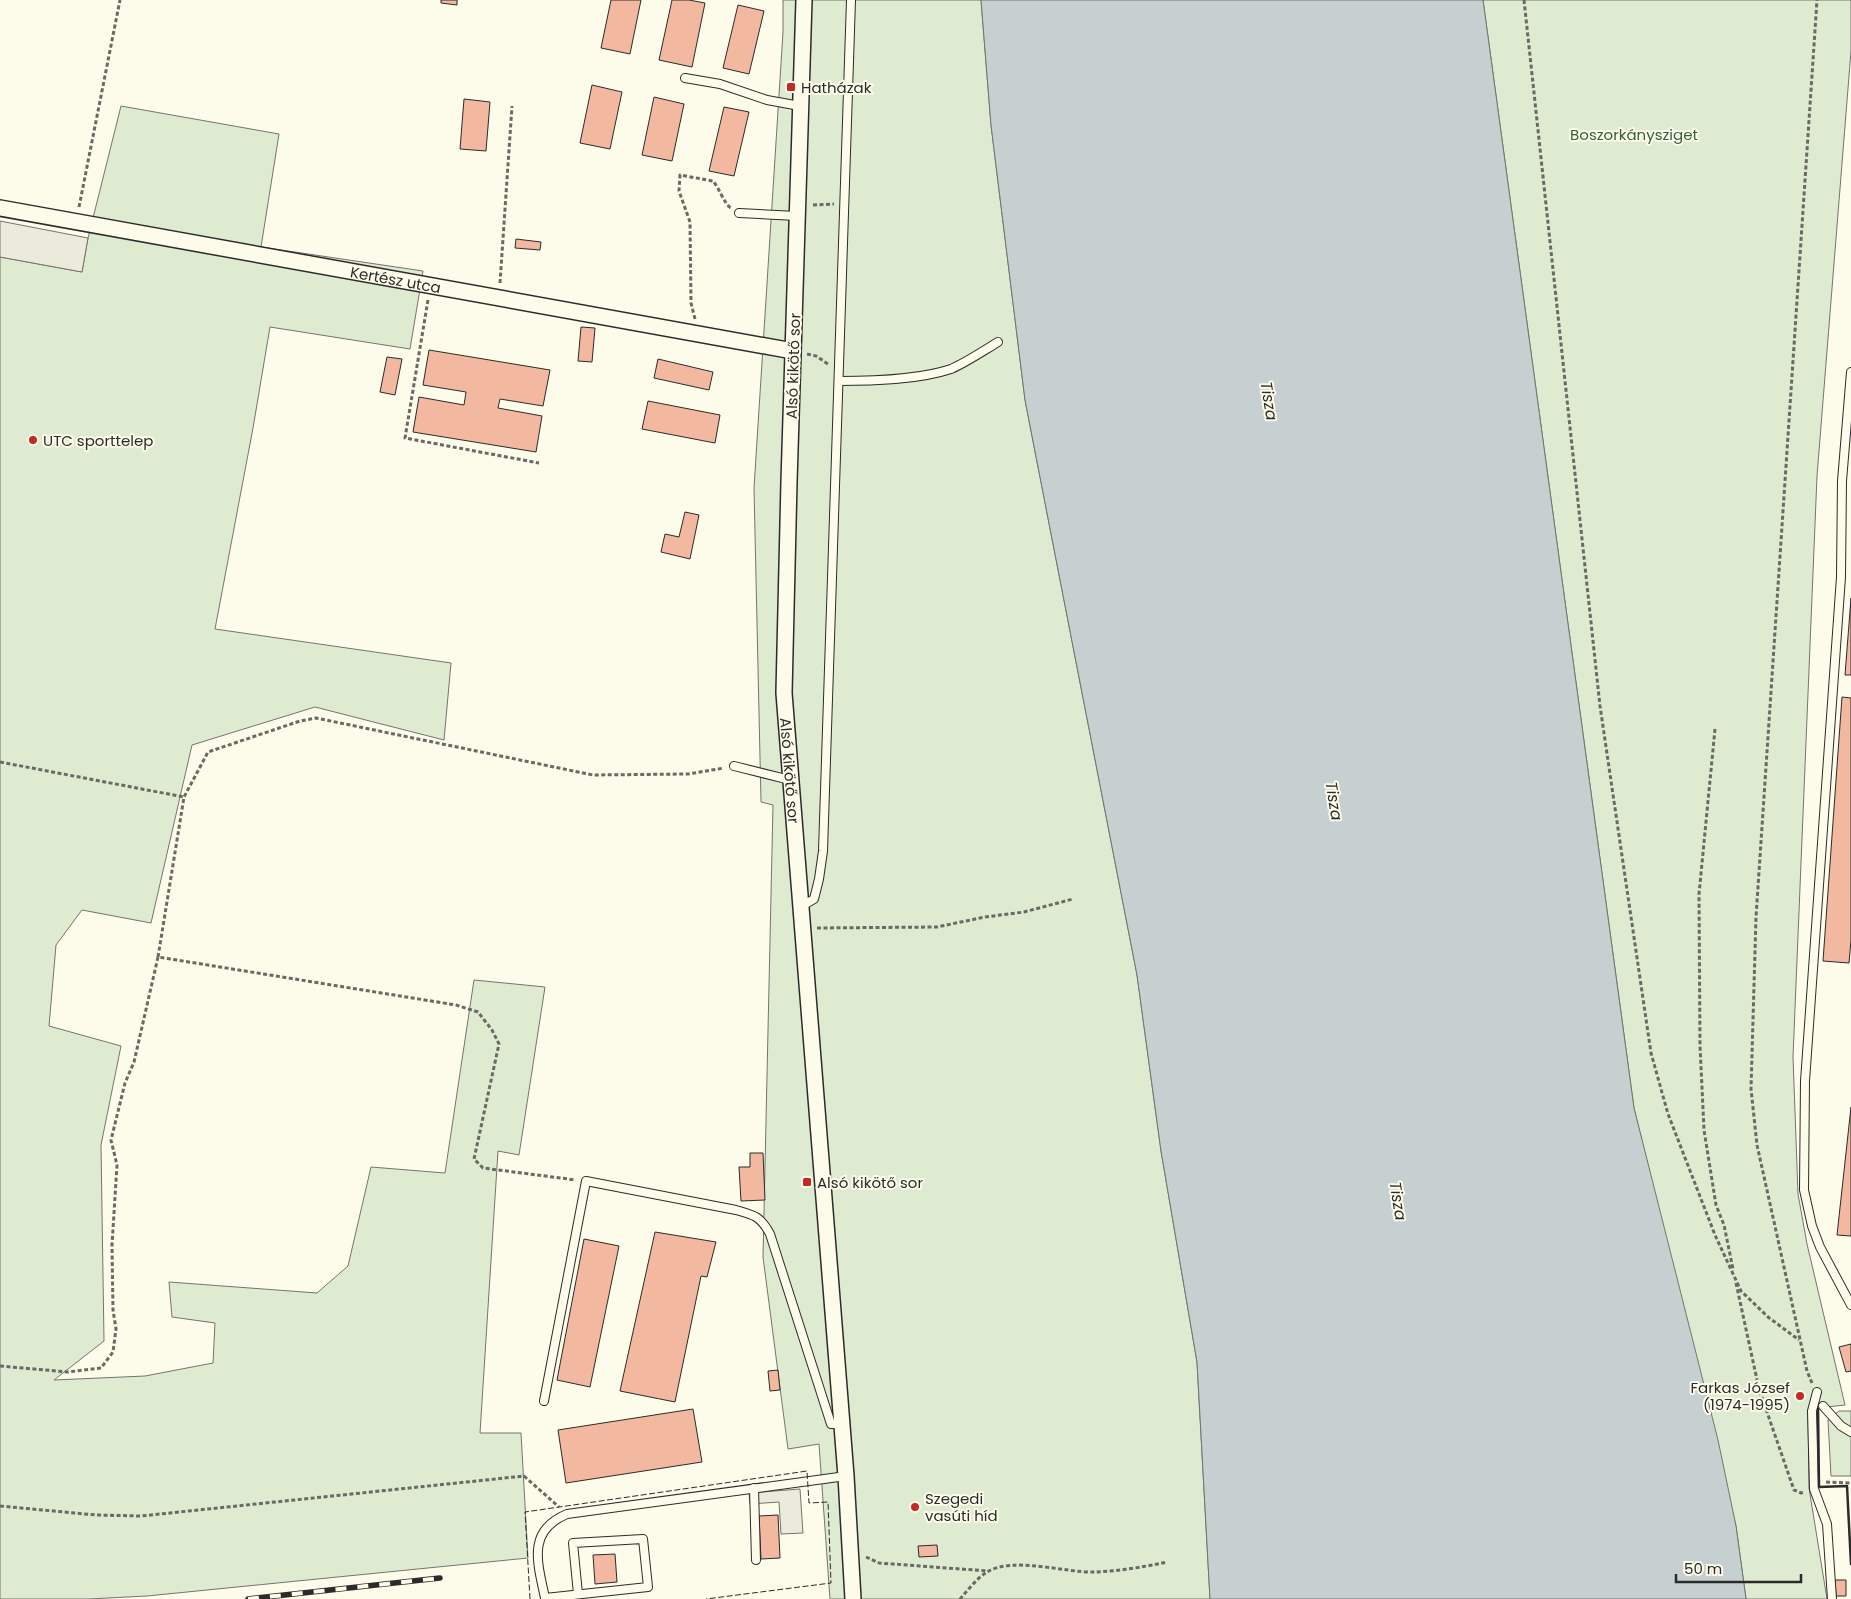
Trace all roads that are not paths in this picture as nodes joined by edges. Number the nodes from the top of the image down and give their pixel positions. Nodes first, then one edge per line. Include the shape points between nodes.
1 (804, 0) edge
2 (851, 0) edge
3 (685, 78) dead end
4 (800, 106) junction
5 (0, 208) edge
6 (797, 211) junction
7 (739, 213) road end
8 (998, 342) dead end
9 (793, 351) junction
10 (1851, 372) edge
11 (839, 382) junction
12 (734, 766) road end
13 (790, 780) junction
14 (802, 906) junction
15 (1851, 1305) edge
16 (1817, 1392) road end
17 (544, 1401) dead end
18 (1823, 1406) dead end
19 (842, 1424) junction
20 (1851, 1432) edge
21 (846, 1476) junction
22 (754, 1488) junction
23 (756, 1560) dead end
24 (578, 1594) junction
25 (852, 1599) edge
26 (1832, 1599) edge

1 - 4 street, Alsó kikötő sor
2 - 11 lane
3 - 4 lane
4 - 6 street, Alsó kikötő sor
5 - 9 street, Kertész utca
6 - 7 lane
6 - 9 street, Alsó kikötő sor
8 - 11 lane via 951,368 919,376
9 - 13 street, Alsó kikötő sor via 784,693
10 - 15 lane via 1842,481 1840,587 1805,1081 1804,1190 1820,1247
11 - 14 lane via 823,851 814,899
12 - 13 lane
13 - 14 street, Alsó kikötő sor
14 - 19 street, Alsó kikötő sor
16 - 26 lane via 1812,1411 1814,1489 1827,1524
17 - 19 lane via 586,1181 736,1210 763,1221 770,1234 831,1424
18 - 20 lane
19 - 21 street, Alsó kikötő sor
21 - 22 lane
21 - 25 street, Alsó kikötő sor
22 - 23 lane
22 - 24 lane via 567,1514 551,1523 537,1548 545,1598
24 - 24 lane via 648,1587 642,1539 573,1543

